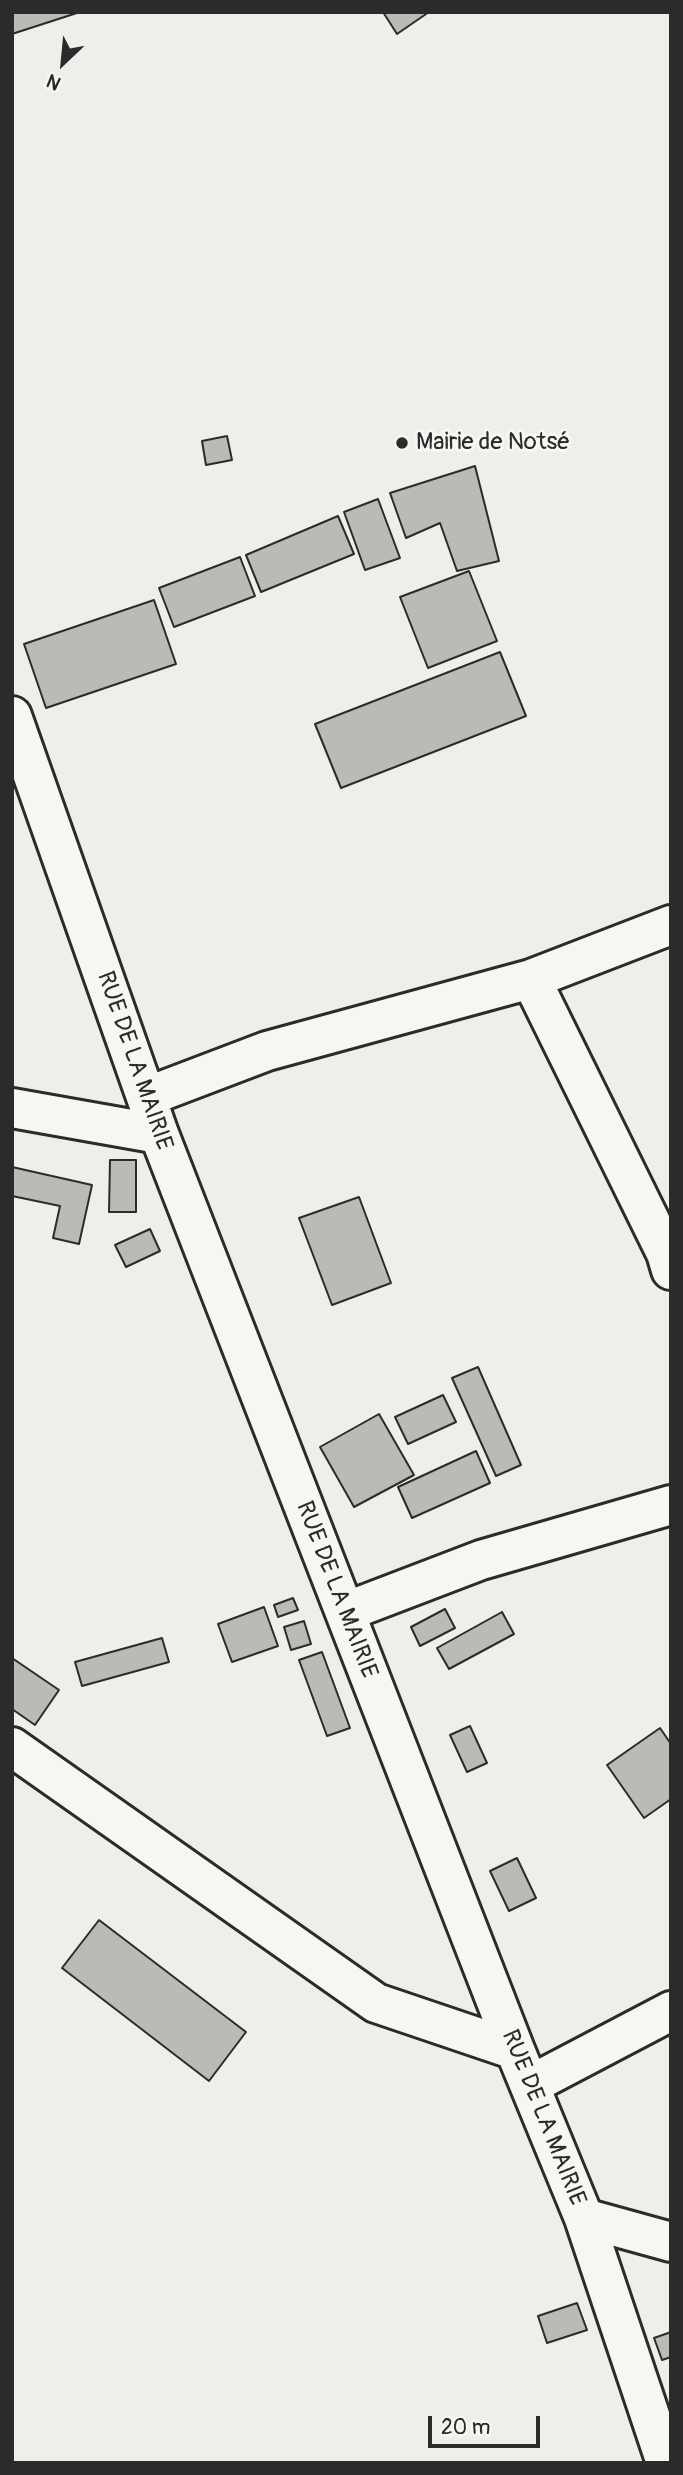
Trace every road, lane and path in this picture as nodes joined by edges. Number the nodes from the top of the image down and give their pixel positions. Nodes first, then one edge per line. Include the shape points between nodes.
1 (12, 716) edge
2 (20, 767) edge
3 (671, 925) edge
4 (531, 979) junction
5 (146, 1097) junction
6 (12, 1108) edge
7 (159, 1134) junction
8 (671, 1270) edge
9 (671, 1504) edge
10 (345, 1612) junction
11 (12, 1747) edge
12 (671, 2011) edge
13 (515, 2050) junction
14 (530, 2085) junction
15 (584, 2218) junction
16 (671, 2242) edge
17 (666, 2463) edge

1 - 2 street, RUE DE LA MAIRIE
2 - 5 street, RUE DE LA MAIRIE
3 - 4 street
4 - 5 street via 267,1051
4 - 8 street
5 - 7 street, RUE DE LA MAIRIE
6 - 7 street
7 - 10 street, RUE DE LA MAIRIE
9 - 10 street via 481,1560
10 - 13 street, RUE DE LA MAIRIE
11 - 13 street via 376,2003
12 - 14 street
13 - 14 street, RUE DE LA MAIRIE
14 - 15 street, RUE DE LA MAIRIE
15 - 16 street
15 - 17 street, RUE DE LA MAIRIE

